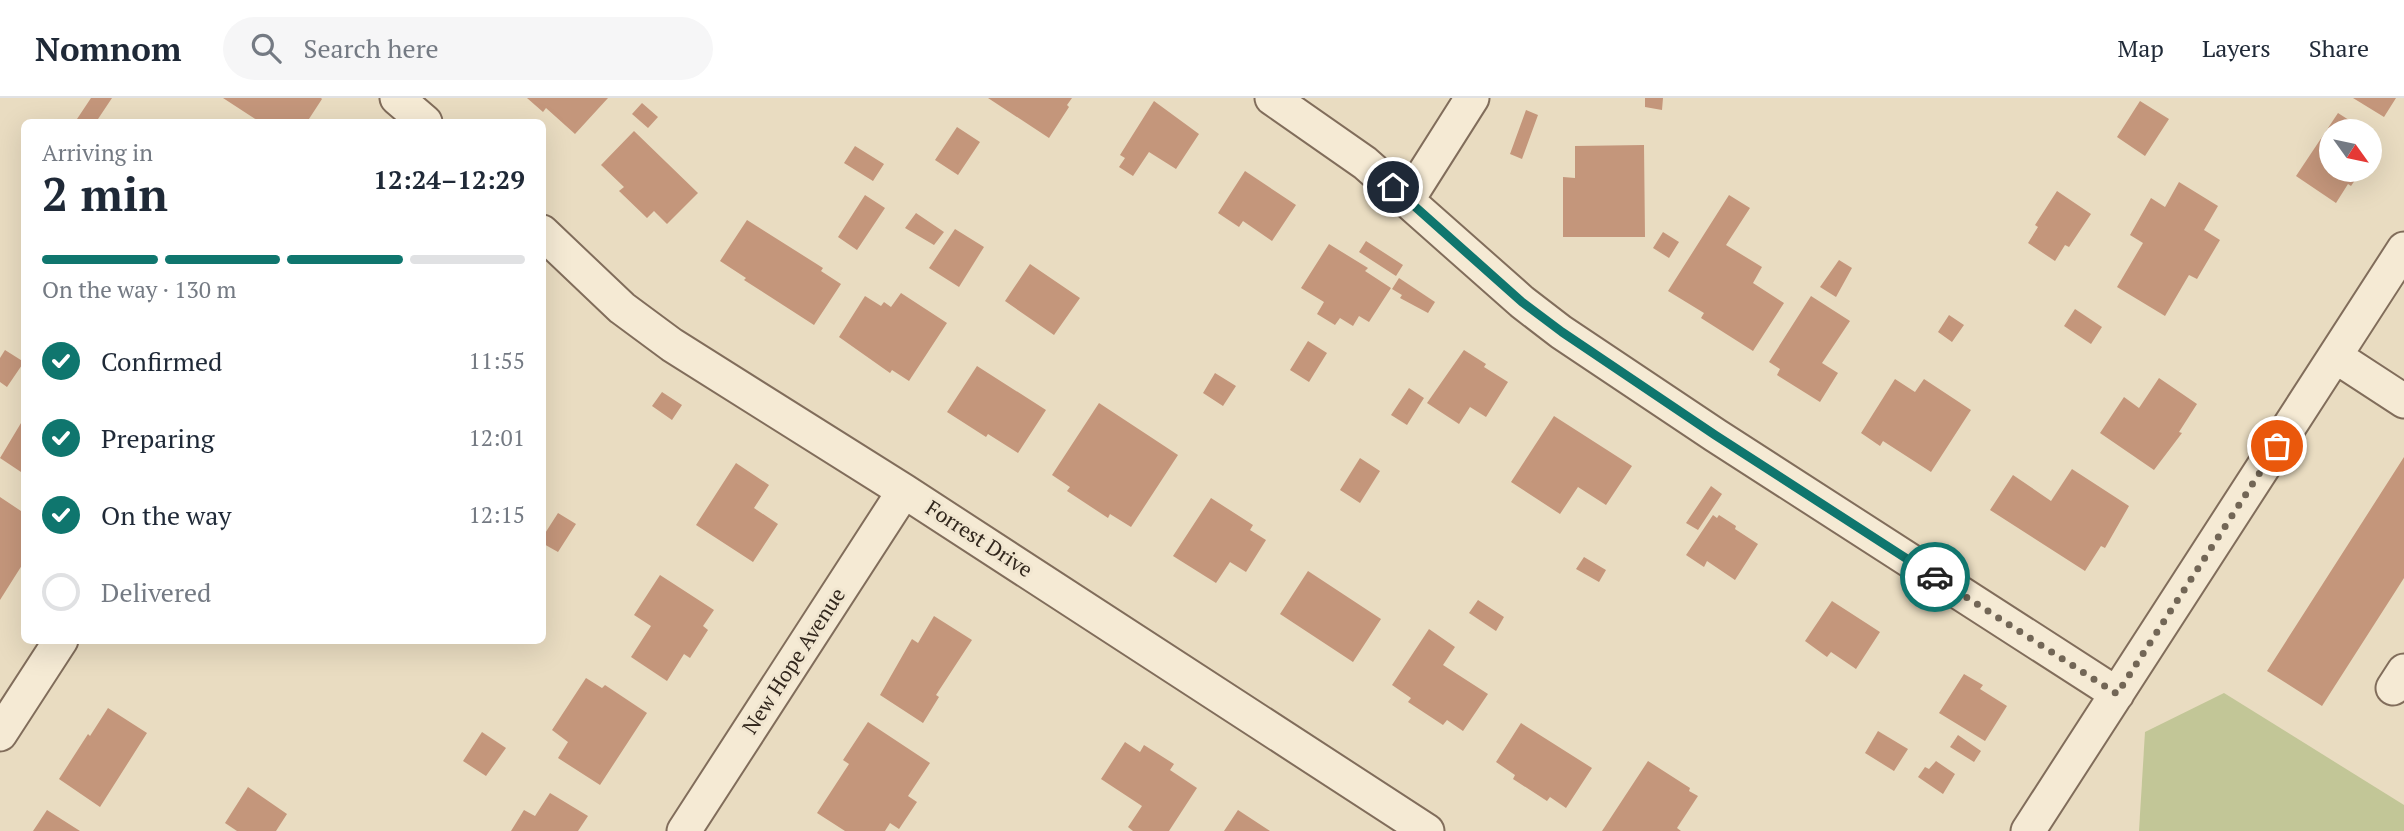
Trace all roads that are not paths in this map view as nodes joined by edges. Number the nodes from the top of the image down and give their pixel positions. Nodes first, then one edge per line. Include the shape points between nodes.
1 (1272, 98) edge
2 (1472, 98) edge
3 (1408, 199) junction
4 (546, 236) edge
5 (2404, 249) edge
6 (2335, 356) junction
7 (2404, 401) edge
8 (904, 491) junction
9 (58, 644) edge
10 (2117, 694) junction
11 (0, 734) edge
12 (684, 831) edge
13 (1427, 831) edge
14 (2028, 831) edge

1 - 3 street
2 - 3 street
3 - 10 street via 1562,332
4 - 8 street, Forrest Drive via 652,330
5 - 6 street
6 - 7 street
6 - 10 street
8 - 12 street, New Hope Avenue
8 - 13 street, Forrest Drive
9 - 11 street
10 - 14 street

